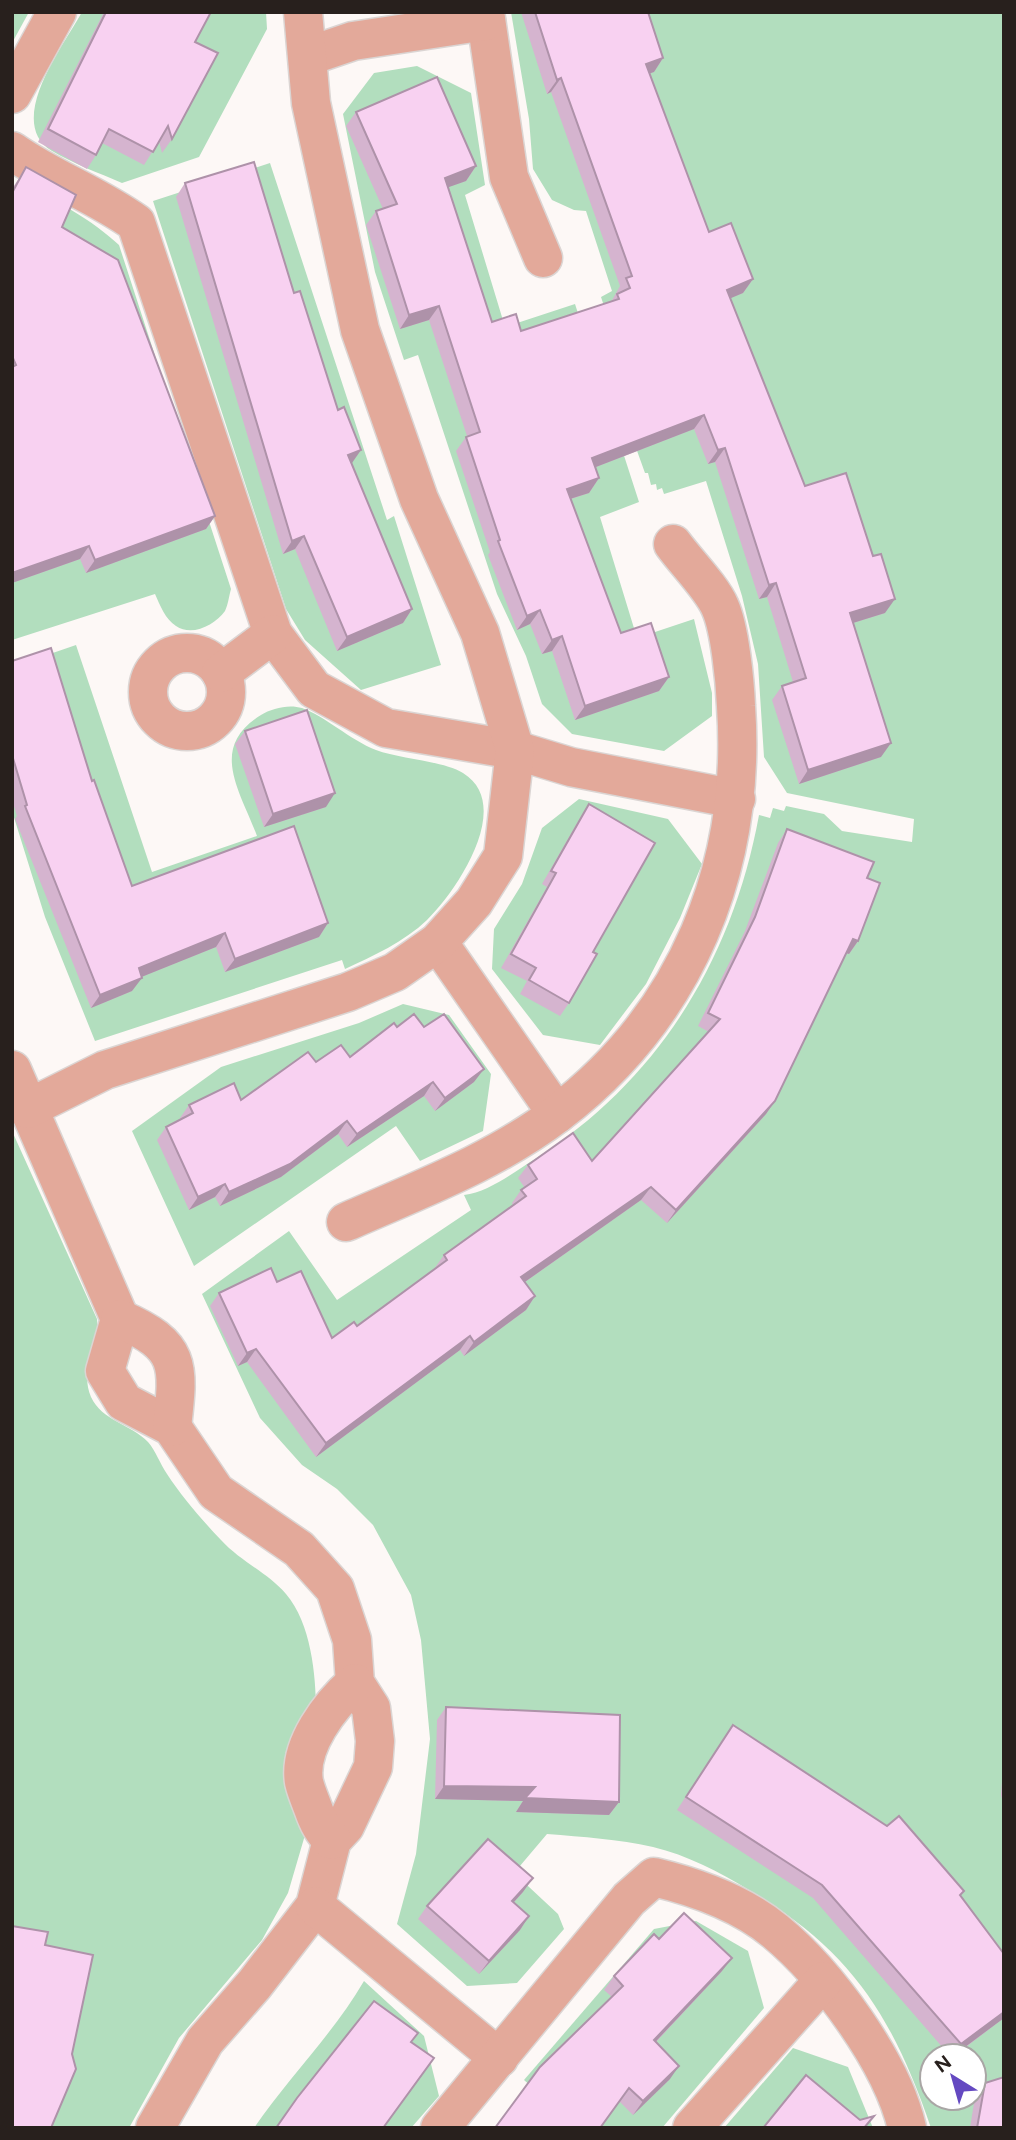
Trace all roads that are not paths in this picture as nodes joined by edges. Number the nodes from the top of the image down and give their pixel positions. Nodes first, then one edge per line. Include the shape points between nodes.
1 (57, 12) edge
2 (303, 12) edge
3 (486, 17) edge
4 (309, 56) junction
5 (12, 94) edge
6 (12, 151) edge
7 (543, 258) dead end
8 (673, 544) dead end
9 (273, 635) junction
10 (221, 673) dead end
11 (515, 750) junction
12 (736, 799) junction
13 (438, 942) junction
14 (12, 1070) edge
15 (27, 1109) junction
16 (557, 1114) junction
17 (346, 1222) dead end
18 (120, 1318) junction
19 (172, 1427) junction
20 (355, 1683) junction
21 (332, 1840) junction
22 (315, 1906) junction
23 (823, 1981) junction
24 (499, 2057) junction
25 (155, 2128) edge
26 (440, 2128) edge
27 (692, 2128) edge
28 (907, 2128) edge

1 - 5 street
2 - 4 street
3 - 4 street via 353,41
3 - 7 street via 509,177
4 - 11 street via 311,103 360,330 419,499 480,633
6 - 9 street via 136,223
8 - 12 street via 720,607 735,684
9 - 10 street
9 - 11 street via 314,689 386,728
11 - 12 street via 571,767
11 - 13 street via 503,856 474,902
12 - 16 street via 727,856 706,919 670,991 612,1067
13 - 15 street via 395,972 348,992 105,1070
13 - 16 street
14 - 15 street
15 - 18 street
16 - 17 street via 493,1155
18 - 19 street via 151,1333 170,1353 178,1377
18 - 19 street via 105,1371 112,1388 124,1402
19 - 20 street via 216,1492 299,1549 335,1589 352,1640
20 - 21 street via 371,1708 373,1767 345,1826
20 - 21 street via 337,1699 304,1761 304,1783 321,1830
21 - 22 street
22 - 24 street
22 - 25 street via 205,2041
23 - 24 street via 774,1930 704,1889 654,1877 629,1899
23 - 27 street
23 - 28 street via 878,2054
24 - 26 street

